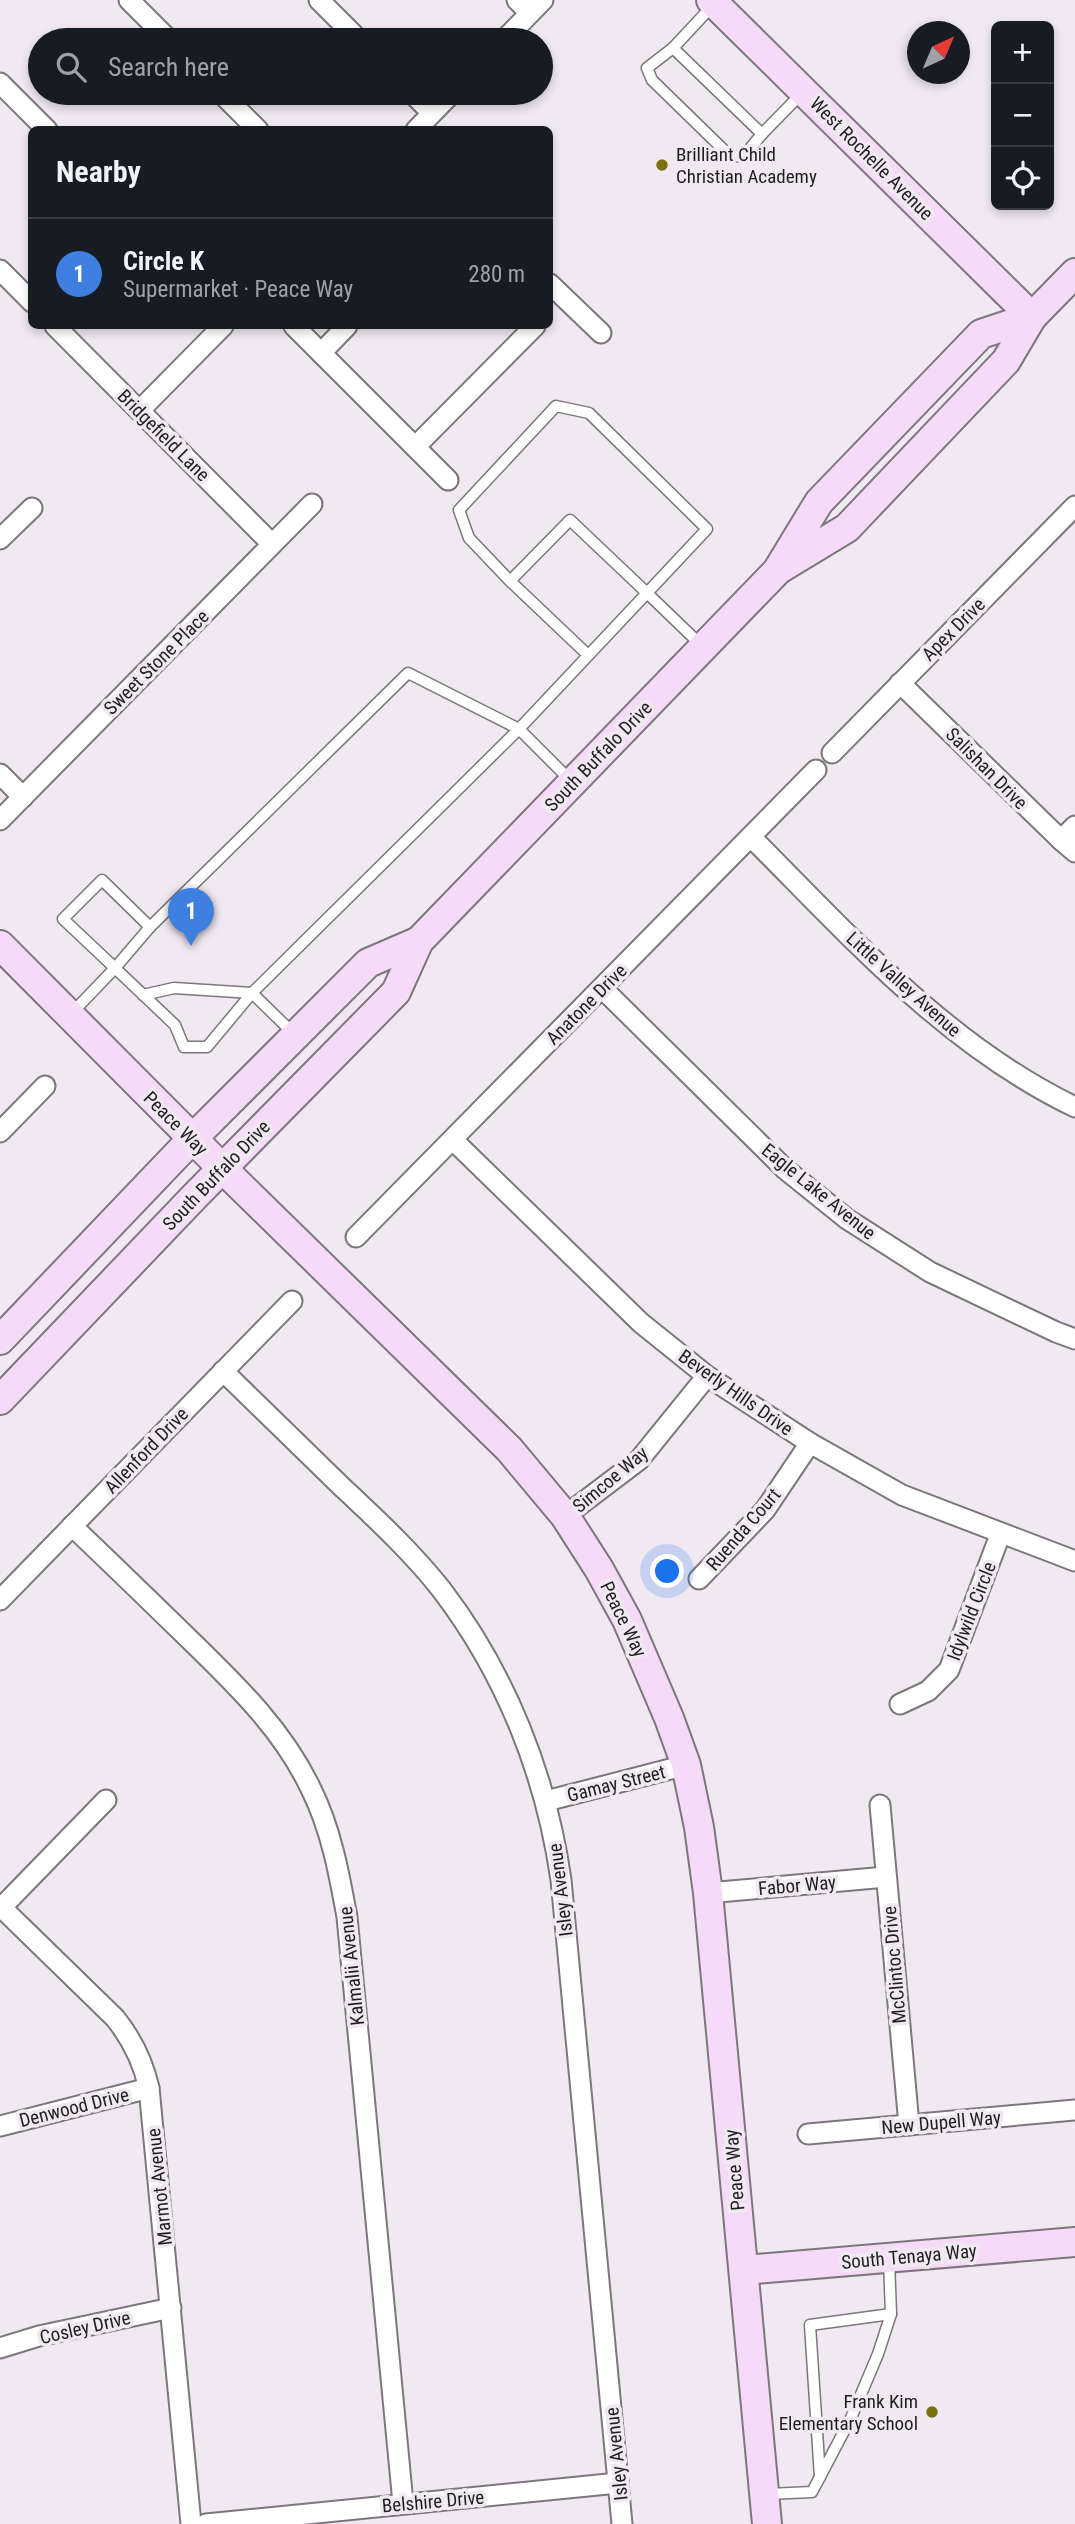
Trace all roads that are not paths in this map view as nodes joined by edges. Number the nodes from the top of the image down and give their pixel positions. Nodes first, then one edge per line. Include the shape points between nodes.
1 (129, 0) edge
2 (319, 0) edge
3 (713, 2) edge
4 (530, 4) edge
5 (157, 28) edge
6 (347, 28) edge
7 (513, 28) edge
8 (673, 48) junction
9 (0, 83) edge
10 (804, 90) junction
11 (233, 105) edge
12 (424, 105) edge
13 (440, 105) edge
14 (432, 113) junction
15 (43, 126) edge
16 (254, 126) edge
17 (420, 126) edge
18 (762, 134) junction
19 (0, 270) edge
20 (1075, 272) edge
21 (554, 297) edge
22 (28, 298) edge
23 (1032, 317) junction
24 (58, 329) edge
25 (220, 329) edge
26 (297, 329) edge
27 (344, 329) edge
28 (532, 329) edge
29 (601, 333) dead end
30 (321, 353) junction
31 (140, 410) junction
32 (415, 447) junction
33 (448, 480) dead end
34 (312, 504) dead end
35 (1075, 506) edge
36 (32, 508) dead end
37 (0, 539) edge
38 (272, 544) junction
39 (777, 571) junction
40 (510, 581) junction
41 (647, 593) junction
42 (703, 647) junction
43 (588, 655) junction
44 (900, 682) junction
45 (519, 729) junction
46 (832, 753) dead end
47 (816, 770) dead end
48 (0, 774) edge
49 (573, 782) junction
50 (23, 797) junction
51 (0, 820) edge
52 (1075, 826) edge
53 (751, 837) junction
54 (1068, 846) edge
55 (150, 927) junction
56 (419, 941) junction
57 (0, 945) edge
58 (115, 968) junction
59 (602, 988) junction
60 (252, 993) junction
61 (143, 995) junction
62 (69, 1015) junction
63 (296, 1037) junction
64 (46, 1086) dead end
65 (1075, 1107) edge
66 (0, 1132) edge
67 (192, 1139) junction
68 (453, 1140) junction
69 (222, 1168) junction
70 (356, 1237) dead end
71 (292, 1301) dead end
72 (1075, 1339) edge
73 (0, 1340) edge
74 (223, 1371) junction
75 (707, 1376) junction
76 (0, 1400) edge
77 (810, 1443) junction
78 (565, 1516) junction
79 (72, 1526) junction
80 (1000, 1535) junction
81 (1075, 1561) edge
82 (699, 1579) dead end
83 (0, 1600) edge
84 (900, 1703) dead end
85 (686, 1765) junction
86 (106, 1800) dead end
87 (546, 1801) junction
88 (880, 1805) dead end
89 (886, 1877) junction
90 (708, 1893) junction
91 (1, 1906) edge
92 (149, 2088) junction
93 (1075, 2110) edge
94 (909, 2125) junction
95 (0, 2126) edge
96 (808, 2134) dead end
97 (1075, 2242) edge
98 (889, 2257) junction
99 (744, 2270) junction
100 (171, 2308) junction
101 (891, 2314) junction
102 (0, 2348) edge
103 (820, 2478) junction
104 (618, 2483) junction
105 (764, 2494) junction
106 (403, 2503) junction
107 (191, 2524) edge
108 (206, 2524) edge
109 (622, 2524) edge
110 (767, 2524) edge

1 - 5 street
2 - 6 street
3 - 8 lane
3 - 10 main road, West Rochelle Avenue
4 - 7 street
8 - 18 lane
8 - 18 lane via 647,68 652,80 729,156 743,157
9 - 15 street
10 - 18 lane
10 - 23 main road, West Rochelle Avenue
11 - 16 street
12 - 14 street
13 - 14 street
14 - 17 street
19 - 22 street
20 - 23 main road, South Buffalo Drive
21 - 29 street
23 - 39 main road, South Buffalo Drive via 1006,361 847,528
23 - 39 main road, South Buffalo Drive via 981,334 819,502
24 - 31 street, Bridgefield Lane
25 - 31 street
26 - 30 street
27 - 30 street
28 - 32 street
30 - 32 street
31 - 38 street, Bridgefield Lane
32 - 33 street
34 - 38 street, Sweet Stone Place
35 - 44 street, Apex Drive
36 - 37 street
38 - 50 street, Sweet Stone Place
39 - 42 main road, South Buffalo Drive
40 - 41 lane via 570,520
40 - 41 lane via 469,538 459,510 556,406 589,413 707,529
40 - 43 lane
41 - 42 lane
41 - 43 lane
42 - 49 main road, South Buffalo Drive
43 - 45 lane
44 - 46 street, Apex Drive
44 - 54 street, Salishan Drive
45 - 49 lane
45 - 55 lane via 408,673
45 - 60 lane
47 - 53 street, Anatone Drive
48 - 50 street
49 - 56 main road, South Buffalo Drive
50 - 51 street, Sweet Stone Place
52 - 54 street
53 - 59 street, Anatone Drive
53 - 65 street, Little Valley Avenue via 902,988 978,1050
55 - 58 lane
55 - 58 lane via 102,880 63,919
56 - 63 main road, South Buffalo Drive via 368,963
56 - 69 main road, South Buffalo Drive via 396,992
57 - 62 main road, Peace Way
58 - 61 lane
58 - 62 lane
59 - 68 street, Anatone Drive
59 - 72 street, Eagle Lake Avenue via 785,1169 847,1219 930,1272
60 - 61 lane via 173,988
60 - 61 lane via 207,1047 184,1047 174,1025
60 - 63 lane
62 - 67 main road, Peace Way
63 - 67 main road, South Buffalo Drive
64 - 66 street
67 - 69 main road, Peace Way
67 - 73 main road, South Buffalo Drive
68 - 70 street, Anatone Drive
68 - 75 street, Beverly Hills Drive via 641,1323
69 - 76 main road, South Buffalo Drive
69 - 78 main road, Peace Way via 509,1449
71 - 74 street, Allenford Drive
74 - 79 street, Allenford Drive
74 - 87 street, Isley Avenue via 394,1536 440,1588 500,1684
75 - 77 street, Beverly Hills Drive
75 - 78 street, Simcoe Way via 639,1460
77 - 80 street, Beverly Hills Drive via 902,1495
77 - 82 street, Ruenda Court via 765,1510
78 - 85 main road, Peace Way via 626,1620
79 - 83 street, Allenford Drive
79 - 106 street, Kalmalii Avenue via 261,1711 300,1768 328,1832 346,1917
80 - 81 street, Beverly Hills Drive
80 - 84 street, Idylwild Circle via 949,1670 928,1691
85 - 87 street, Gamay Street
85 - 90 main road, Peace Way
86 - 91 street
87 - 104 street, Isley Avenue via 561,1881
88 - 89 street, McClintoc Drive
89 - 90 street, Fabor Way
89 - 94 street, McClintoc Drive
90 - 99 main road, Peace Way
91 - 92 street, Marmot Avenue via 116,2018 139,2056
92 - 95 street, Denwood Drive
92 - 100 street, Marmot Avenue
93 - 94 street, New Dupell Way
94 - 96 street, New Dupell Way
97 - 98 main road, South Tenaya Way
98 - 99 main road, South Tenaya Way
98 - 101 lane
99 - 105 main road, Peace Way
100 - 102 street, Cosley Drive
100 - 107 street, Marmot Avenue
101 - 103 lane via 851,2418
101 - 103 lane via 810,2325
103 - 105 lane via 812,2492
104 - 106 street, Belshire Drive
104 - 109 street, Isley Avenue
105 - 110 main road, Peace Way
106 - 108 street, Belshire Drive

